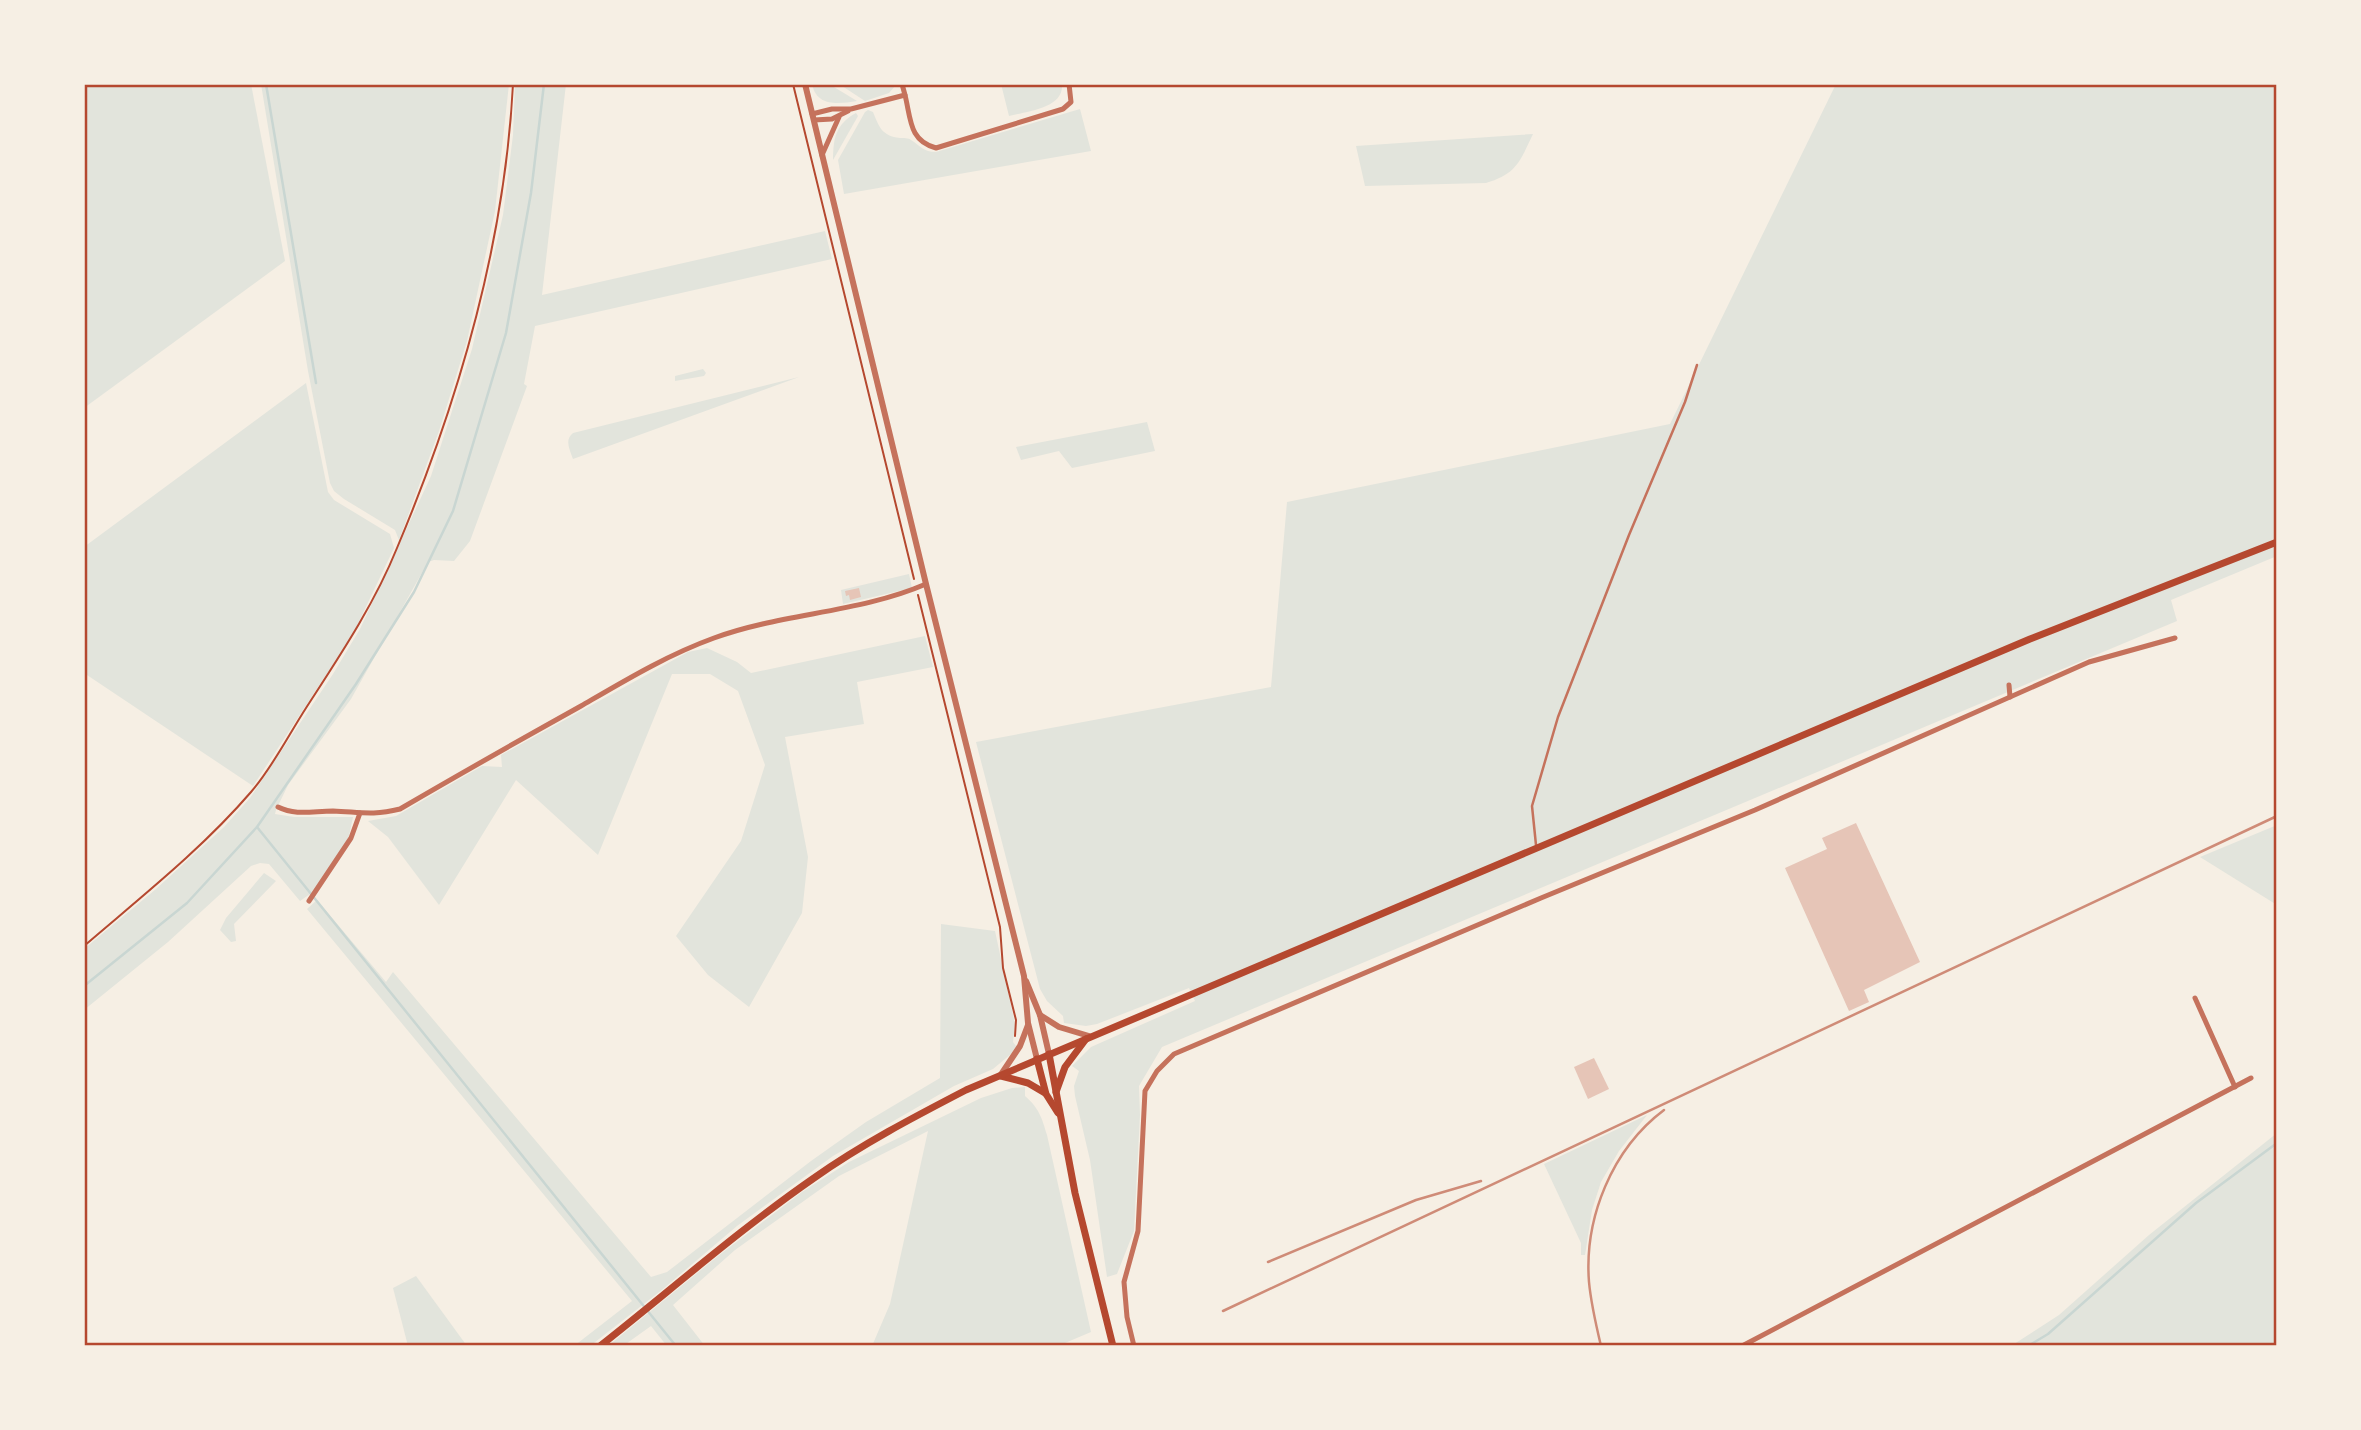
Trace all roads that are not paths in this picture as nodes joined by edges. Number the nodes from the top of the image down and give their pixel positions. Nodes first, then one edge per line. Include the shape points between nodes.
1 (805, 84) edge
2 (902, 84) edge
3 (1069, 84) edge
4 (905, 95) junction
5 (851, 109) junction
6 (813, 117) junction
7 (839, 117) junction
8 (822, 155) junction
9 (1697, 365) dead end
10 (2277, 542) edge
11 (926, 584) junction
12 (2175, 638) dead end
13 (2009, 685) dead end
14 (2010, 697) junction
15 (278, 807) dead end
16 (360, 813) junction
17 (1536, 848) junction
18 (309, 901) dead end
19 (1024, 976) junction
20 (2195, 998) dead end
21 (1040, 1015) junction
22 (1028, 1023) junction
23 (1089, 1036) junction
24 (1049, 1054) junction
25 (1037, 1059) junction
26 (1000, 1076) junction
27 (2251, 1078) dead end
28 (2235, 1087) junction
29 (1056, 1092) junction
30 (1046, 1094) junction
31 (1060, 1117) junction
32 (600, 1346) edge
33 (1115, 1346) edge
34 (1134, 1346) edge
35 (1742, 1346) edge

1 - 6 street
2 - 4 street
3 - 4 street via 1071,102 1063,109 936,148 916,137
4 - 5 street
5 - 6 street via 832,109
5 - 7 street
6 - 7 street
6 - 8 street
7 - 8 street
8 - 11 street
9 - 17 lane via 1558,717 1532,806
10 - 17 main road via 2030,639
11 - 16 street via 688,648 400,809
11 - 19 street
12 - 14 street via 2090,662
13 - 14 street
14 - 34 street via 1755,810 1174,1054 1145,1091 1138,1231 1124,1282
15 - 16 street via 292,813
16 - 18 street via 351,838
17 - 23 main road
19 - 21 street
19 - 22 street
20 - 28 street
21 - 23 street via 1059,1027
21 - 24 street
22 - 25 street
22 - 26 street via 1020,1046
23 - 24 main road
23 - 29 main road via 1065,1067
24 - 25 main road
24 - 29 main road
25 - 26 main road
25 - 30 main road
26 - 30 main road via 1028,1083
26 - 32 main road via 924,1111 846,1156
27 - 28 street
28 - 35 street
29 - 31 main road
30 - 31 main road
31 - 33 main road

